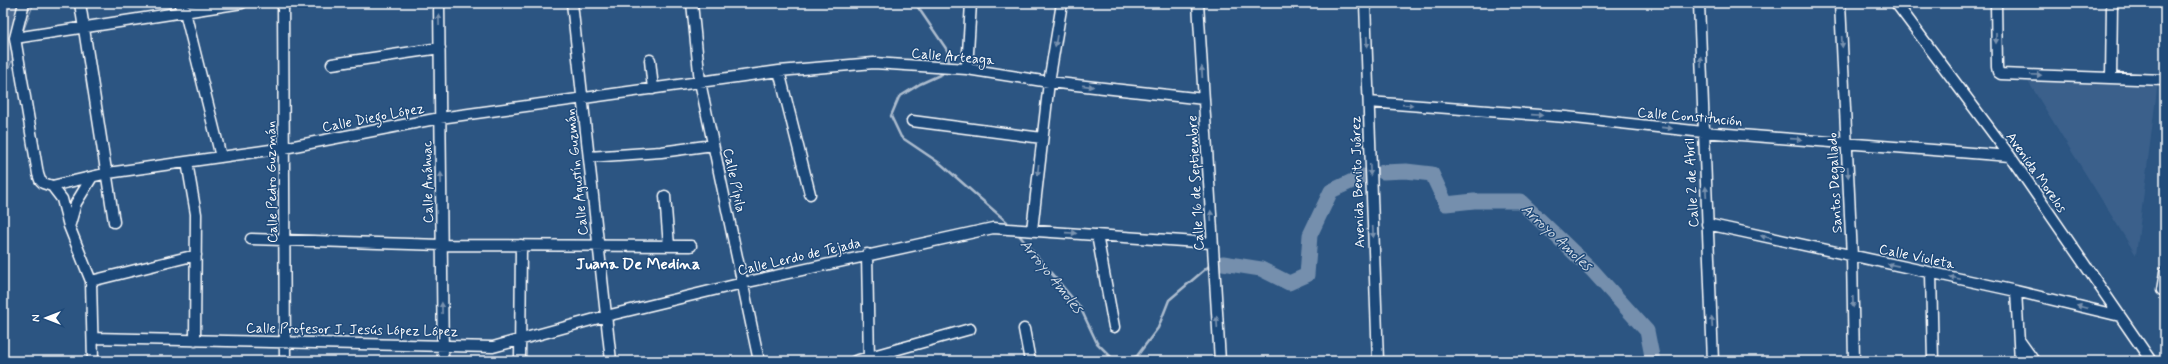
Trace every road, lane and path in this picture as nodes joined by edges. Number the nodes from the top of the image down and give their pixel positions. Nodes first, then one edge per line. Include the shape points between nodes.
1 (24, 3) edge
2 (80, 3) edge
3 (242, 3) edge
4 (284, 3) edge
5 (439, 3) edge
6 (572, 3) edge
7 (692, 3) edge
8 (971, 3) edge
9 (1062, 3) edge
10 (1198, 3) edge
11 (1365, 3) edge
12 (1700, 3) edge
13 (1840, 3) edge
14 (1896, 3) edge
15 (1996, 3) edge
16 (2112, 3) edge
17 (182, 7) edge
18 (84, 29) junction
19 (15, 38) junction
20 (440, 48) junction
21 (650, 60) dead end
22 (332, 64) dead end
23 (967, 69) junction
24 (779, 71) junction
25 (2111, 78) junction
26 (2165, 80) edge
27 (700, 82) junction
28 (1049, 82) junction
29 (654, 89) junction
30 (582, 99) junction
31 (1204, 99) junction
32 (1369, 102) junction
33 (440, 118) junction
34 (912, 121) dead end
35 (1703, 132) junction
36 (1042, 138) junction
37 (1847, 142) junction
38 (713, 145) junction
39 (284, 148) junction
40 (2010, 156) junction
41 (221, 157) junction
42 (589, 157) junction
43 (187, 162) junction
44 (108, 173) junction
45 (92, 177) junction
46 (52, 186) junction
47 (810, 194) dead end
48 (665, 196) dead end
49 (114, 222) dead end
50 (1707, 224) junction
51 (69, 226) junction
52 (1032, 230) junction
53 (1097, 235) junction
54 (251, 240) dead end
55 (286, 240) junction
56 (1212, 243) junction
57 (442, 245) junction
58 (521, 245) junction
59 (598, 246) junction
60 (668, 246) junction
61 (691, 246) dead end
62 (867, 254) junction
63 (196, 255) junction
64 (1852, 257) junction
65 (2165, 272) edge
66 (1931, 273) junction
67 (91, 281) junction
68 (743, 283) junction
69 (2162, 290) dead end
70 (2016, 291) junction
71 (606, 316) junction
72 (2120, 316) junction
73 (1114, 327) dead end
74 (970, 329) dead end
75 (1024, 329) dead end
76 (93, 338) junction
77 (2018, 339) junction
78 (195, 340) junction
79 (520, 340) junction
80 (285, 342) junction
81 (443, 345) junction
82 (869, 359) edge
83 (93, 361) edge
84 (285, 361) edge
85 (443, 361) edge
86 (520, 361) edge
87 (611, 361) edge
88 (759, 361) edge
89 (855, 361) edge
90 (1030, 361) edge
91 (1220, 361) edge
92 (1378, 361) edge
93 (1713, 361) edge
94 (1854, 361) edge
95 (1933, 361) edge
96 (2020, 361) edge
97 (2034, 361) edge
98 (2151, 361) edge

1 - 19 street
2 - 18 street
3 - 17 street
4 - 39 street, Calle Pedro Guzmán
20 -> 5 street, Calle Anáhuac
6 - 30 street, Calle Agustín Guzmán
7 - 27 street, Calle Pípila
8 - 23 street
9 -> 28 street
31 -> 10 street, Calle 16 de Septiembre
11 -> 32 street, Avenida Benito Juárez
35 -> 12 street, Calle 2 de Abril
13 -> 37 street, Santos Degallado
14 - 40 street, Avenida Morelos
15 -> 25 street via 1998,72 2001,74
16 - 25 street
17 - 18 street
17 - 41 street
18 - 19 street
18 - 44 street
19 - 46 street via 38,174 43,183
20 - 22 street
20 - 33 street, Calle Anáhuac
21 - 29 street
23 - 24 street, Calle Arteaga via 874,63
23 - 28 street, Calle Arteaga
24 - 27 street, Calle Arteaga
24 - 47 street
25 - 26 street
27 - 29 street, Calle Diego López
27 - 38 street, Calle Pípila
28 -> 31 street, Calle Arteaga
28 - 36 street
29 - 30 street, Calle Diego López
30 - 33 street, Calle Diego López
30 - 42 street, Calle Agustín Guzmán
56 -> 31 street, Calle 16 de Septiembre
32 -> 35 street, Calle Constitución via 1566,117
32 -> 92 street, Avenida Benito Juárez
33 - 39 street, Calle Diego López
57 -> 33 street, Calle Anáhuac
34 - 36 street
35 -> 37 street, Calle Constitución
50 -> 35 street, Calle 2 de Abril
36 -> 52 street
37 - 40 street, Calle Constitución
37 -> 64 street, Santos Degallado
38 - 42 street
38 - 68 street, Calle Pípila
39 - 41 street, Calle Diego López
39 - 55 street, Calle Pedro Guzmán
40 - 72 street, Avenida Morelos
41 - 43 street, Calle Diego López
42 - 59 street, Calle Agustín Guzmán
43 - 44 street, Calle Diego López
43 - 63 street via 196,214
44 - 45 street, Calle Diego López
44 - 49 street
45 - 46 street, Calle Diego López
45 - 51 street via 76,203
46 - 51 street via 64,204
48 - 60 street
64 -> 50 street, Calle Violeta
93 -> 50 street, Calle 2 de Abril
51 - 67 street
52 -> 53 street
52 - 62 street, Calle Lerdo de Tejada via 993,228
53 - 56 street
53 - 73 street
54 - 55 street
55 - 57 street
55 - 80 street, Calle Pedro Guzmán
91 -> 56 street, Calle 16 de Septiembre
57 - 58 street
81 -> 57 street, Calle Anáhuac
58 - 59 street
58 - 79 street
59 - 60 street
59 - 71 street, Calle Agustín Guzmán
60 - 61 street
62 - 68 street, Calle Lerdo de Tejada
62 - 82 street
63 - 67 street
63 - 78 street
66 -> 64 street, Calle Violeta
64 -> 94 street, Santos Degallado
65 - 69 street
70 -> 66 street, Calle Violeta
66 - 95 street
67 - 76 street
68 - 71 street, Calle Lerdo de Tejada
68 - 88 street, Calle Pípila
72 -> 70 street, Calle Violeta
70 - 77 street
71 - 79 street, Calle Profesor J. Jesús López López
71 - 87 street, Calle Agustín Guzmán
72 - 98 street, Avenida Morelos
74 - 82 street
75 - 90 street
76 - 78 street, Calle Profesor J. Jesús López López
76 - 83 street
77 - 96 street
77 - 97 street
78 - 80 street, Calle Profesor J. Jesús López López
79 - 81 street, Calle Profesor J. Jesús López López via 493,347
79 - 86 street
80 - 81 street, Calle Profesor J. Jesús López López
80 - 84 street, Calle Pedro Guzmán
81 - 85 street, Calle Anáhuac
82 - 89 street

